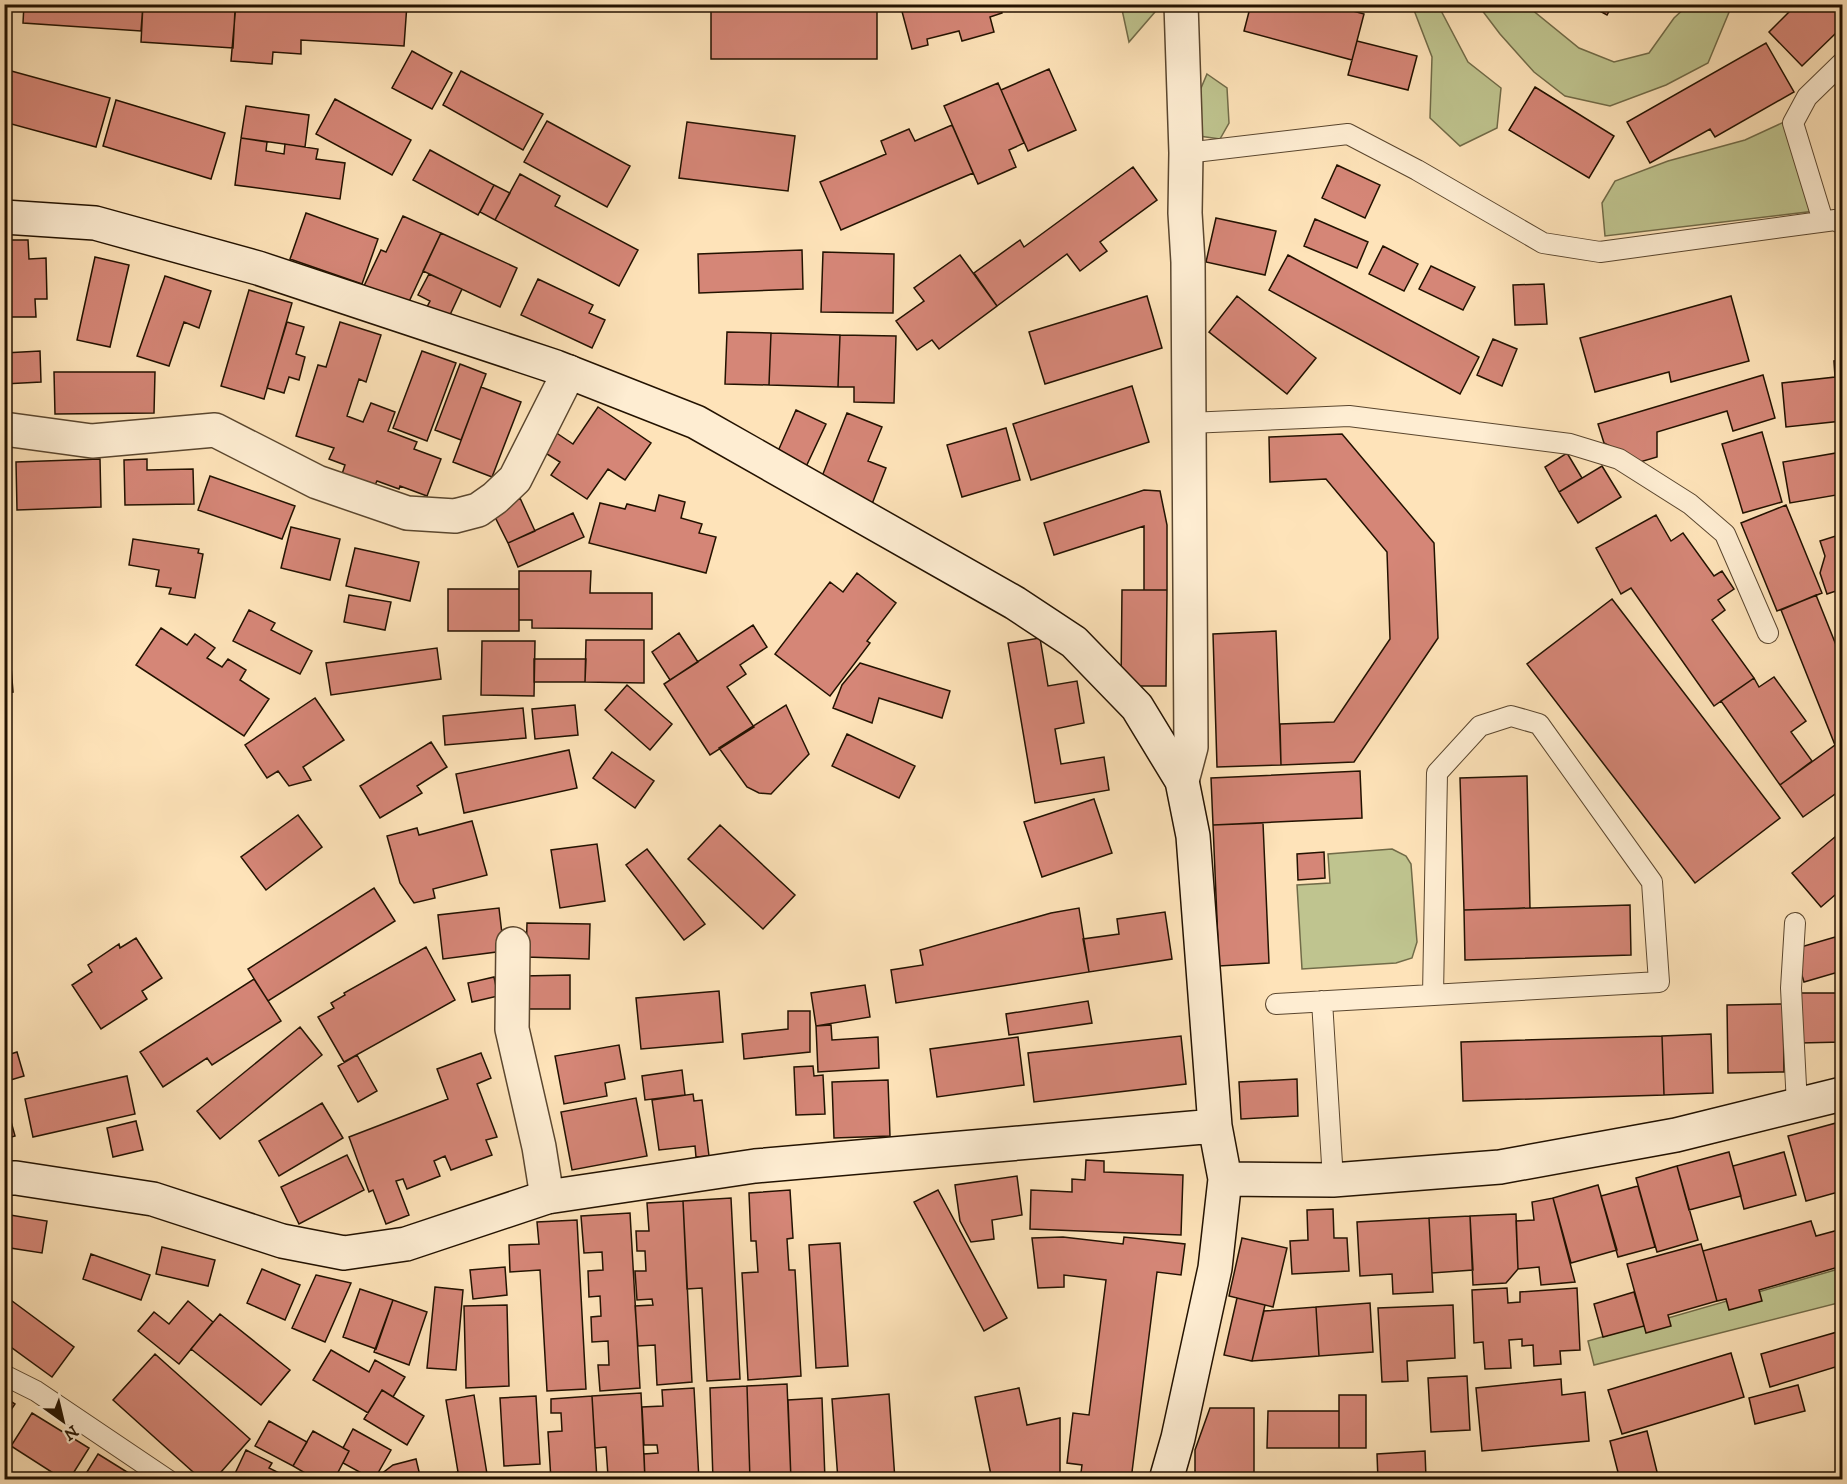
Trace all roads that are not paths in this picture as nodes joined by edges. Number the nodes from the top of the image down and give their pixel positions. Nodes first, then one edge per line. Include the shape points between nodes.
1 (1181, 4) edge
2 (1842, 63) edge
3 (1186, 160) junction
4 (4, 218) edge
5 (1823, 221) junction
6 (1842, 224) edge
7 (569, 372) junction
8 (1189, 423) junction
9 (4, 429) edge
10 (1768, 633) dead end
11 (1182, 781) junction
12 (1795, 923) dead end
13 (513, 944) dead end
14 (1433, 995) junction
15 (1322, 1001) junction
16 (1276, 1004) dead end
17 (1842, 1094) edge
18 (1797, 1105) junction
19 (1215, 1126) junction
20 (4, 1178) edge
21 (1225, 1179) junction
22 (1333, 1179) junction
23 (547, 1197) junction
24 (4, 1375) edge
25 (168, 1479) edge
26 (1166, 1479) edge

1 - 3 street
2 - 5 lane via 1807,97 1793,123
3 - 5 lane via 1348,134 1543,243 1600,252
3 - 8 street
4 - 7 street via 95,223 258,268
5 - 6 lane
7 - 9 street via 515,479 478,510 455,516 407,513 317,482 215,430 92,441
7 - 11 street via 696,422 1015,603 1074,642 1137,707
8 - 10 lane via 1349,416 1570,444 1619,459 1690,504 1725,534
8 - 11 street via 1191,747
11 - 19 street via 1193,836
12 - 18 lane via 1791,988
13 - 23 street via 512,1029
14 - 14 lane via 1437,773 1480,726 1511,716 1539,724 1652,882 1659,982
14 - 15 lane
15 - 16 lane
15 - 22 lane
17 - 18 street
18 - 22 street via 1676,1135 1500,1167
19 - 21 street
19 - 23 street via 755,1166
20 - 23 street via 153,1199 282,1241 344,1253 406,1244
21 - 22 street
21 - 26 street via 1215,1268
24 - 25 lane via 36,1391

